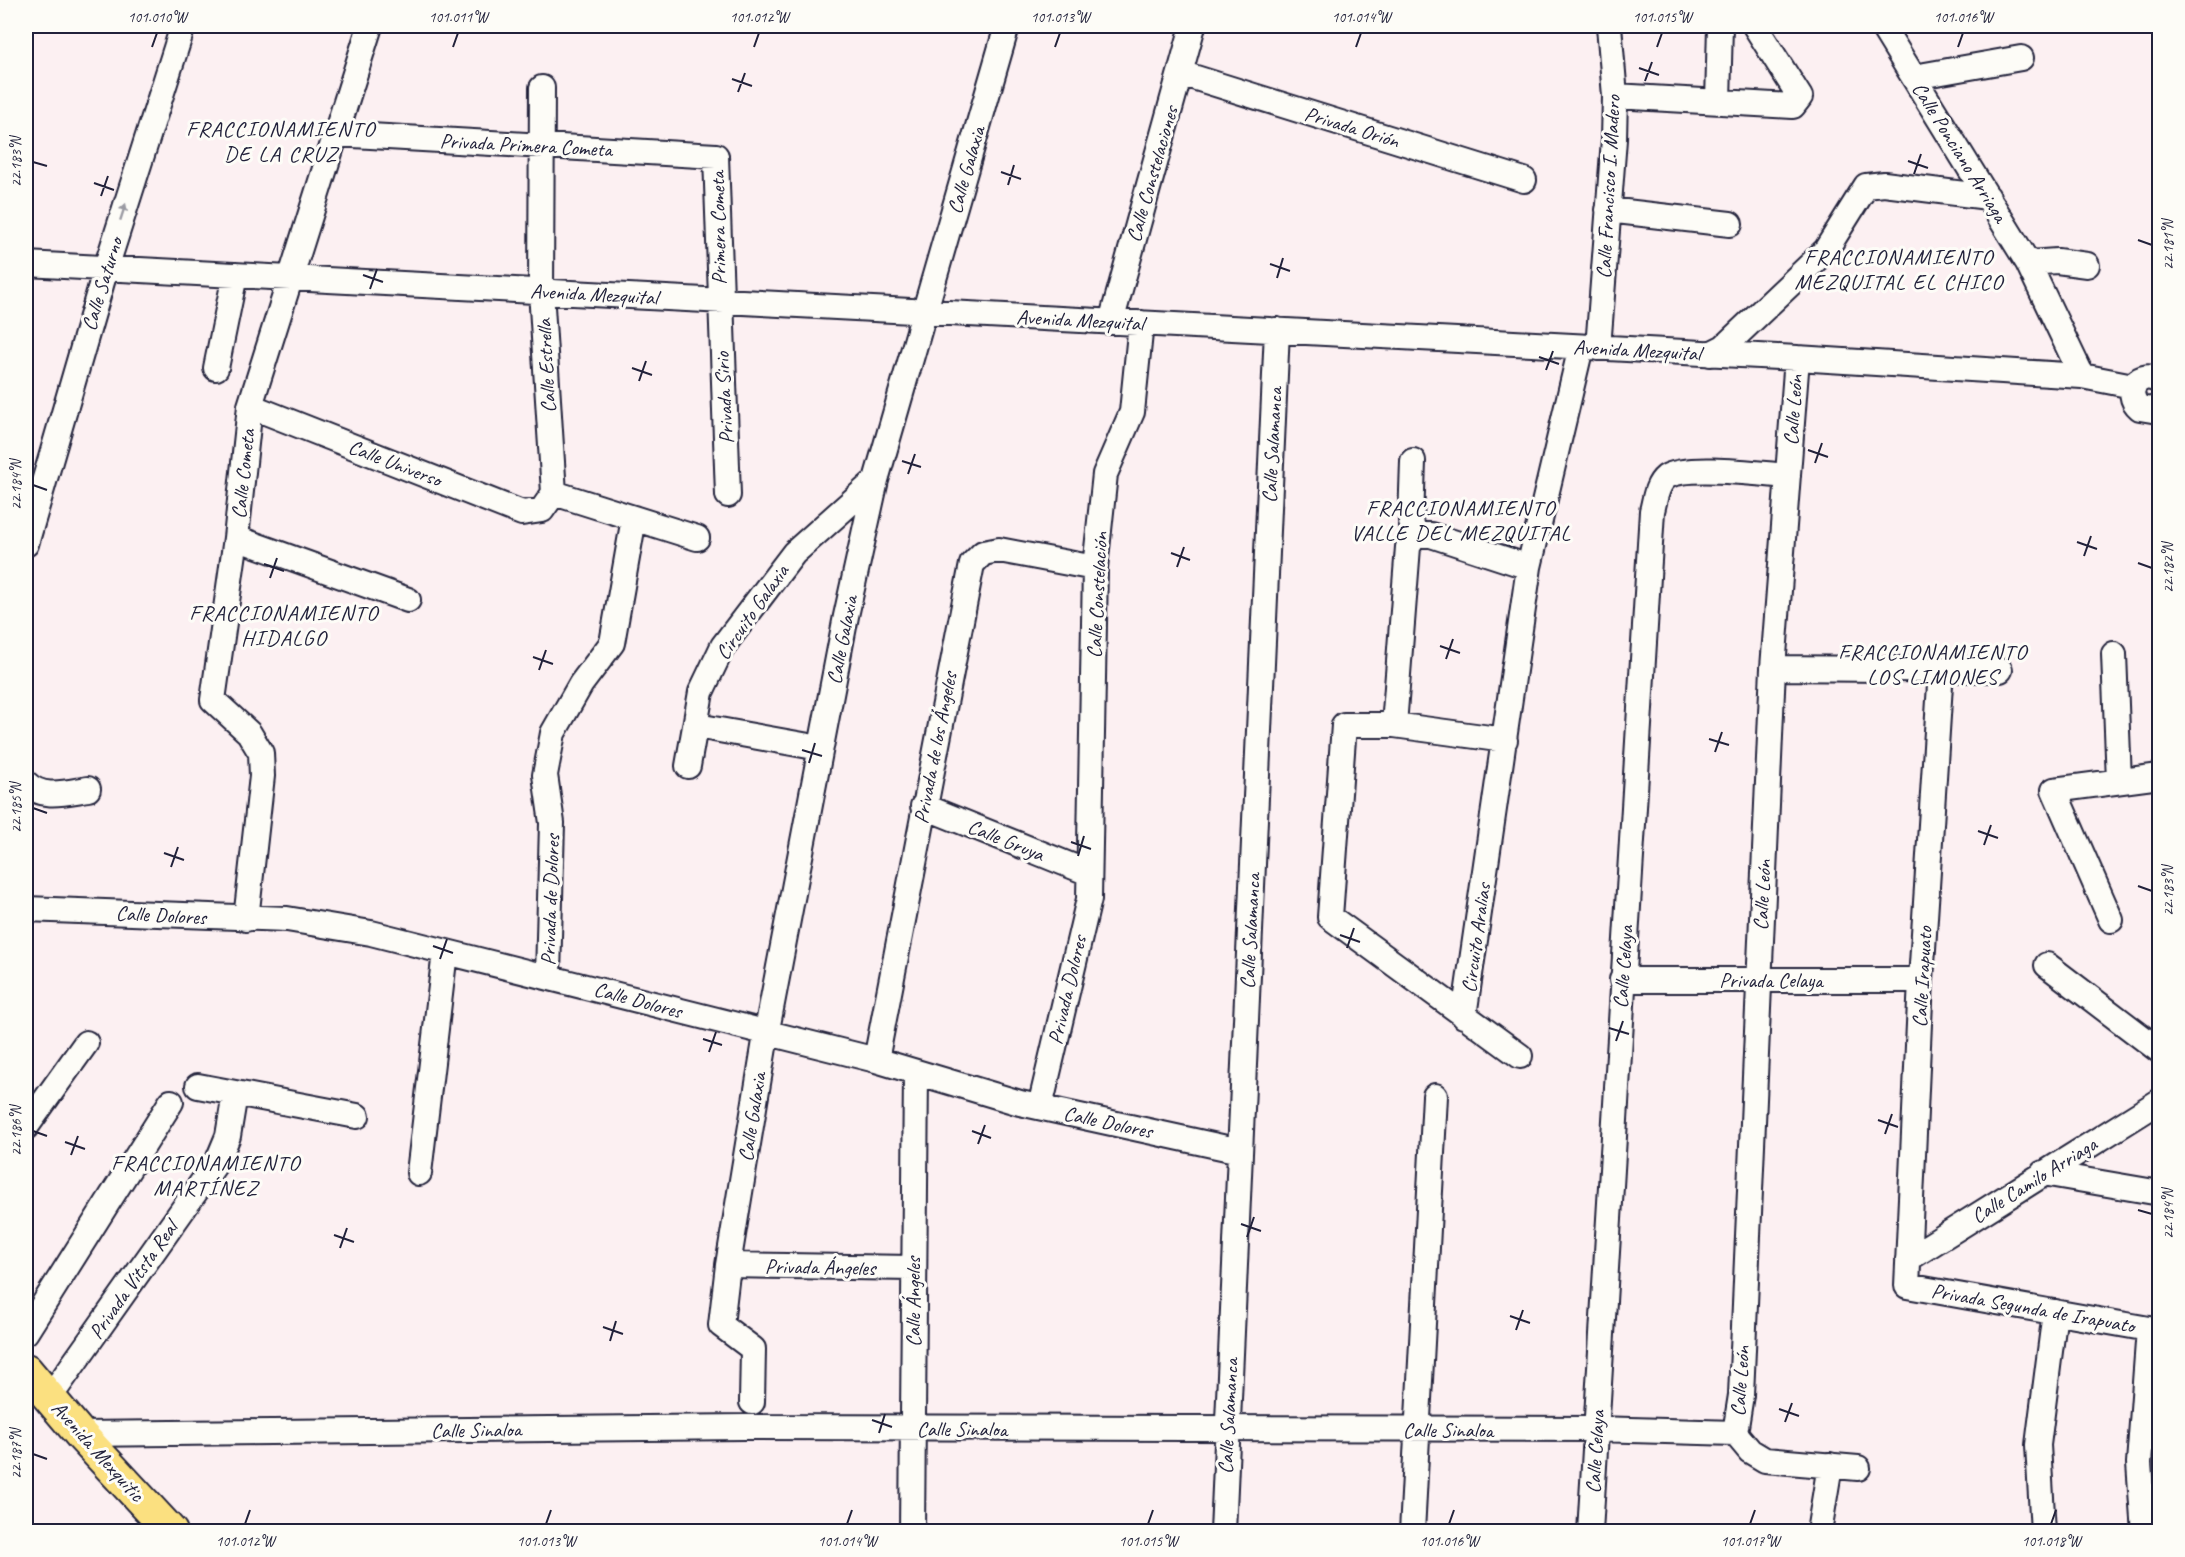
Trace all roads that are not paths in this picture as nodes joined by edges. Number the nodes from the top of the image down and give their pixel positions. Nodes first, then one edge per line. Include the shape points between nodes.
1 (183, 26) edge
2 (370, 26) edge
3 (1007, 26) edge
4 (1193, 26) edge
5 (1609, 26) edge
6 (1720, 26) edge
7 (1755, 26) edge
8 (1882, 26) edge
9 (2020, 58) dead end
10 (1180, 73) junction
11 (1914, 77) junction
12 (542, 88) dead end
13 (1615, 96) junction
14 (1718, 101) junction
15 (336, 134) junction
16 (542, 146) junction
17 (716, 156) joint
18 (1524, 180) dead end
19 (1988, 197) junction
20 (1608, 210) junction
21 (1730, 224) dead end
22 (2028, 263) junction
23 (26, 264) edge
24 (2087, 265) dead end
25 (106, 268) junction
26 (235, 275) junction
27 (291, 278) junction
28 (541, 291) junction
29 (719, 301) junction
30 (925, 311) junction
31 (1111, 322) junction
32 (1141, 323) junction
33 (1277, 330) junction
34 (1589, 347) junction
35 (1710, 354) junction
36 (1797, 358) junction
37 (216, 368) dead end
38 (2082, 376) junction
39 (2160, 382) edge
40 (2133, 386) junction
41 (250, 406) junction
42 (2157, 413) edge
43 (1413, 461) dead end
44 (1788, 476) junction
45 (876, 480) junction
46 (728, 495) dead end
47 (548, 501) junction
48 (634, 518) junction
49 (1415, 535) junction
50 (236, 538) junction
51 (697, 538) dead end
52 (26, 544) edge
53 (1529, 567) junction
54 (1095, 568) junction
55 (408, 600) dead end
56 (2114, 654) dead end
57 (1773, 668) junction
58 (1941, 669) junction
59 (2000, 670) dead end
60 (1394, 725) junction
61 (697, 726) junction
62 (1505, 740) junction
63 (820, 748) junction
64 (688, 766) dead end
65 (2160, 776) edge
66 (2119, 781) junction
67 (26, 783) edge
68 (88, 789) dead end
69 (923, 806) junction
70 (1089, 873) junction
71 (26, 909) edge
72 (246, 919) junction
73 (2111, 920) dead end
74 (445, 952) junction
75 (2047, 965) dead end
76 (548, 976) junction
77 (1622, 980) junction
78 (1758, 980) junction
79 (1921, 980) junction
80 (1464, 1016) junction
81 (766, 1035) junction
82 (86, 1043) dead end
83 (2160, 1051) edge
84 (1520, 1056) dead end
85 (876, 1060) junction
86 (916, 1072) junction
87 (198, 1086) dead end
88 (235, 1094) junction
89 (1436, 1096) dead end
90 (2160, 1101) edge
91 (171, 1102) dead end
92 (1040, 1107) junction
93 (357, 1116) dead end
94 (26, 1127) edge
95 (1240, 1151) junction
96 (419, 1173) dead end
97 (2043, 1173) junction
98 (2160, 1193) edge
99 (1908, 1259) junction
100 (728, 1265) junction
101 (913, 1268) junction
102 (1906, 1286) joint
103 (2055, 1312) junction
104 (2154, 1330) edge
105 (26, 1332) edge
106 (26, 1370) edge
107 (50, 1397) junction
108 (752, 1402) dead end
109 (913, 1428) junction
110 (1596, 1429) junction
111 (1228, 1430) junction
112 (1418, 1430) junction
113 (1736, 1433) junction
114 (80, 1434) junction
115 (1830, 1465) junction
116 (1858, 1467) dead end
117 (171, 1532) edge
118 (912, 1532) edge
119 (1223, 1532) edge
120 (1412, 1532) edge
121 (1590, 1532) edge
122 (1819, 1532) edge
123 (2043, 1532) edge
124 (2144, 1532) edge

25 -> 1 street, Calle Saturno
2 - 15 street, Calle Cometa
3 - 30 street, Calle Galaxia
4 - 10 street, Calle Constelaciones
5 - 13 street, Calle Francisco I. Madero
6 - 14 street
7 - 14 street via 1800,97 1798,103 1793,106
8 - 11 street, Calle Ponciano Arriaga
9 - 11 street
10 - 18 street, Privada Orión
10 - 31 street, Calle Constelaciones
11 - 19 street, Calle Ponciano Arriaga
12 - 16 street, Calle Estrella
13 - 14 street
13 - 20 street, Calle Francisco I. Madero
15 - 16 street, Privada Primera Cometa
15 - 27 street, Calle Cometa
16 - 17 street, Privada Primera Cometa
16 - 28 street, Calle Estrella
17 - 29 street, Primera Cometa
19 - 22 street, Calle Ponciano Arriaga
19 - 35 street via 1884,184 1866,186 1826,250 1724,347
20 - 21 street
20 - 34 street, Calle Francisco I. Madero
22 - 24 street
22 - 38 street, Calle Ponciano Arriaga
23 - 25 street, Avenida Mezquital
25 - 26 street, Avenida Mezquital
25 - 52 street, Calle Saturno
26 - 27 street, Avenida Mezquital
26 - 37 street
27 - 28 street, Avenida Mezquital
27 - 41 street, Calle Cometa
28 - 29 street, Avenida Mezquital
28 - 47 street, Calle Estrella
29 - 30 street, Avenida Mezquital
29 - 46 street, Privada Sirio
30 - 31 street, Avenida Mezquital
30 - 45 street, Calle Galaxia
31 - 32 street, Avenida Mezquital
32 - 33 street, Avenida Mezquital
32 - 54 street, Calle Constelación via 1132,412 1105,474
33 - 34 street, Avenida Mezquital
33 - 95 street, Calle Salamanca
34 - 35 street, Avenida Mezquital
34 - 53 street, Circuito Aralias
35 - 36 street, Avenida Mezquital
36 - 38 street, Avenida Mezquital
36 - 44 street, Calle León
38 - 40 street, Avenida Mezquital
39 - 40 street via 2144,378
40 - 42 street via 2135,404
41 - 47 street, Calle Universo via 522,513
41 - 50 street, Calle Cometa
43 - 49 street via 1411,521
44 - 57 street, Calle León
44 - 77 street, Calle Celaya via 1684,470 1665,478 1657,489 1652,511
45 - 61 street, Circuito Galaxia via 794,553 723,646 701,692
45 - 63 street, Calle Galaxia
47 - 48 street, Calle Universo
48 - 51 street, Calle Universo
48 - 76 street, Privada de Dolores via 612,642 581,684 553,733 545,775 552,823
49 - 53 street via 1431,535
49 - 60 street via 1408,547
50 - 55 street
50 - 72 street, Calle Cometa via 213,700 249,733 261,753 262,776
53 - 62 street, Circuito Aralias
54 - 69 street, Privada de los Ángeles via 999,550 983,553 972,564
54 - 70 street, Calle Constelación
56 - 66 street
57 - 58 street
57 - 78 street, Calle León
58 - 59 street
58 - 79 street, Calle Irapuato
60 - 62 street, Circuito Aralias
60 - 80 street, Circuito Aralias via 1344,725 1330,917
61 - 63 street
61 - 64 street, Circuito Galaxia
62 - 80 street, Circuito Aralias
63 - 81 street, Calle Galaxia
65 - 66 street
66 - 73 street via 2054,790
67 - 68 street via 47,794
69 - 70 street, Calle Gruya
69 - 85 street, Privada de los Ángeles
70 - 92 street, Privada Dolores via 1089,899
71 - 72 street, Calle Dolores
72 - 74 street, Calle Dolores via 287,919 371,933
74 - 76 street, Calle Dolores
74 - 96 street
75 - 83 street
76 - 81 street, Calle Dolores
77 - 78 street, Privada Celaya
77 - 110 street, Calle Celaya
78 - 79 street, Privada Celaya
78 - 113 street, Calle León via 1741,1395
79 - 99 street, Calle Irapuato
80 - 84 street
81 - 85 street, Calle Dolores
81 - 100 street, Calle Galaxia
82 - 94 street
85 - 86 street, Calle Dolores
86 - 92 street, Calle Dolores
86 - 101 street, Calle Ángeles
87 - 88 street
88 - 93 street
88 - 107 street, Privada Vitsta Real via 228,1136 218,1160
89 - 112 street
90 - 97 street, Calle Camilo Arriaga
91 - 105 street
92 - 95 street, Calle Dolores
95 - 111 street, Calle Salamanca
97 - 98 street
97 - 99 street, Calle Camilo Arriaga
99 - 102 street, Calle Irapuato
100 - 101 street, Privada Ángeles
100 - 108 street, Calle Galaxia via 721,1325 753,1349
101 - 109 street, Calle Ángeles
102 - 103 street, Privada Segunda de Irapuato
103 - 104 street, Privada Segunda de Irapuato
103 - 123 street via 2038,1445
104 - 124 street via 2139,1463
106 - 107 main road, Avenida Mexquitic
107 - 114 main road, Avenida Mexquitic
109 - 111 street, Calle Sinaloa
109 - 114 street, Calle Sinaloa
109 - 118 street, Calle Ángeles
110 - 112 street, Calle Sinaloa
110 - 113 street, Calle Sinaloa
110 - 121 street, Calle Celaya
111 - 112 street, Calle Sinaloa
111 - 119 street, Calle Salamanca
112 - 120 street
113 - 115 street via 1750,1451 1765,1460
114 - 117 main road, Avenida Mexquitic
115 - 116 street
115 - 122 street

